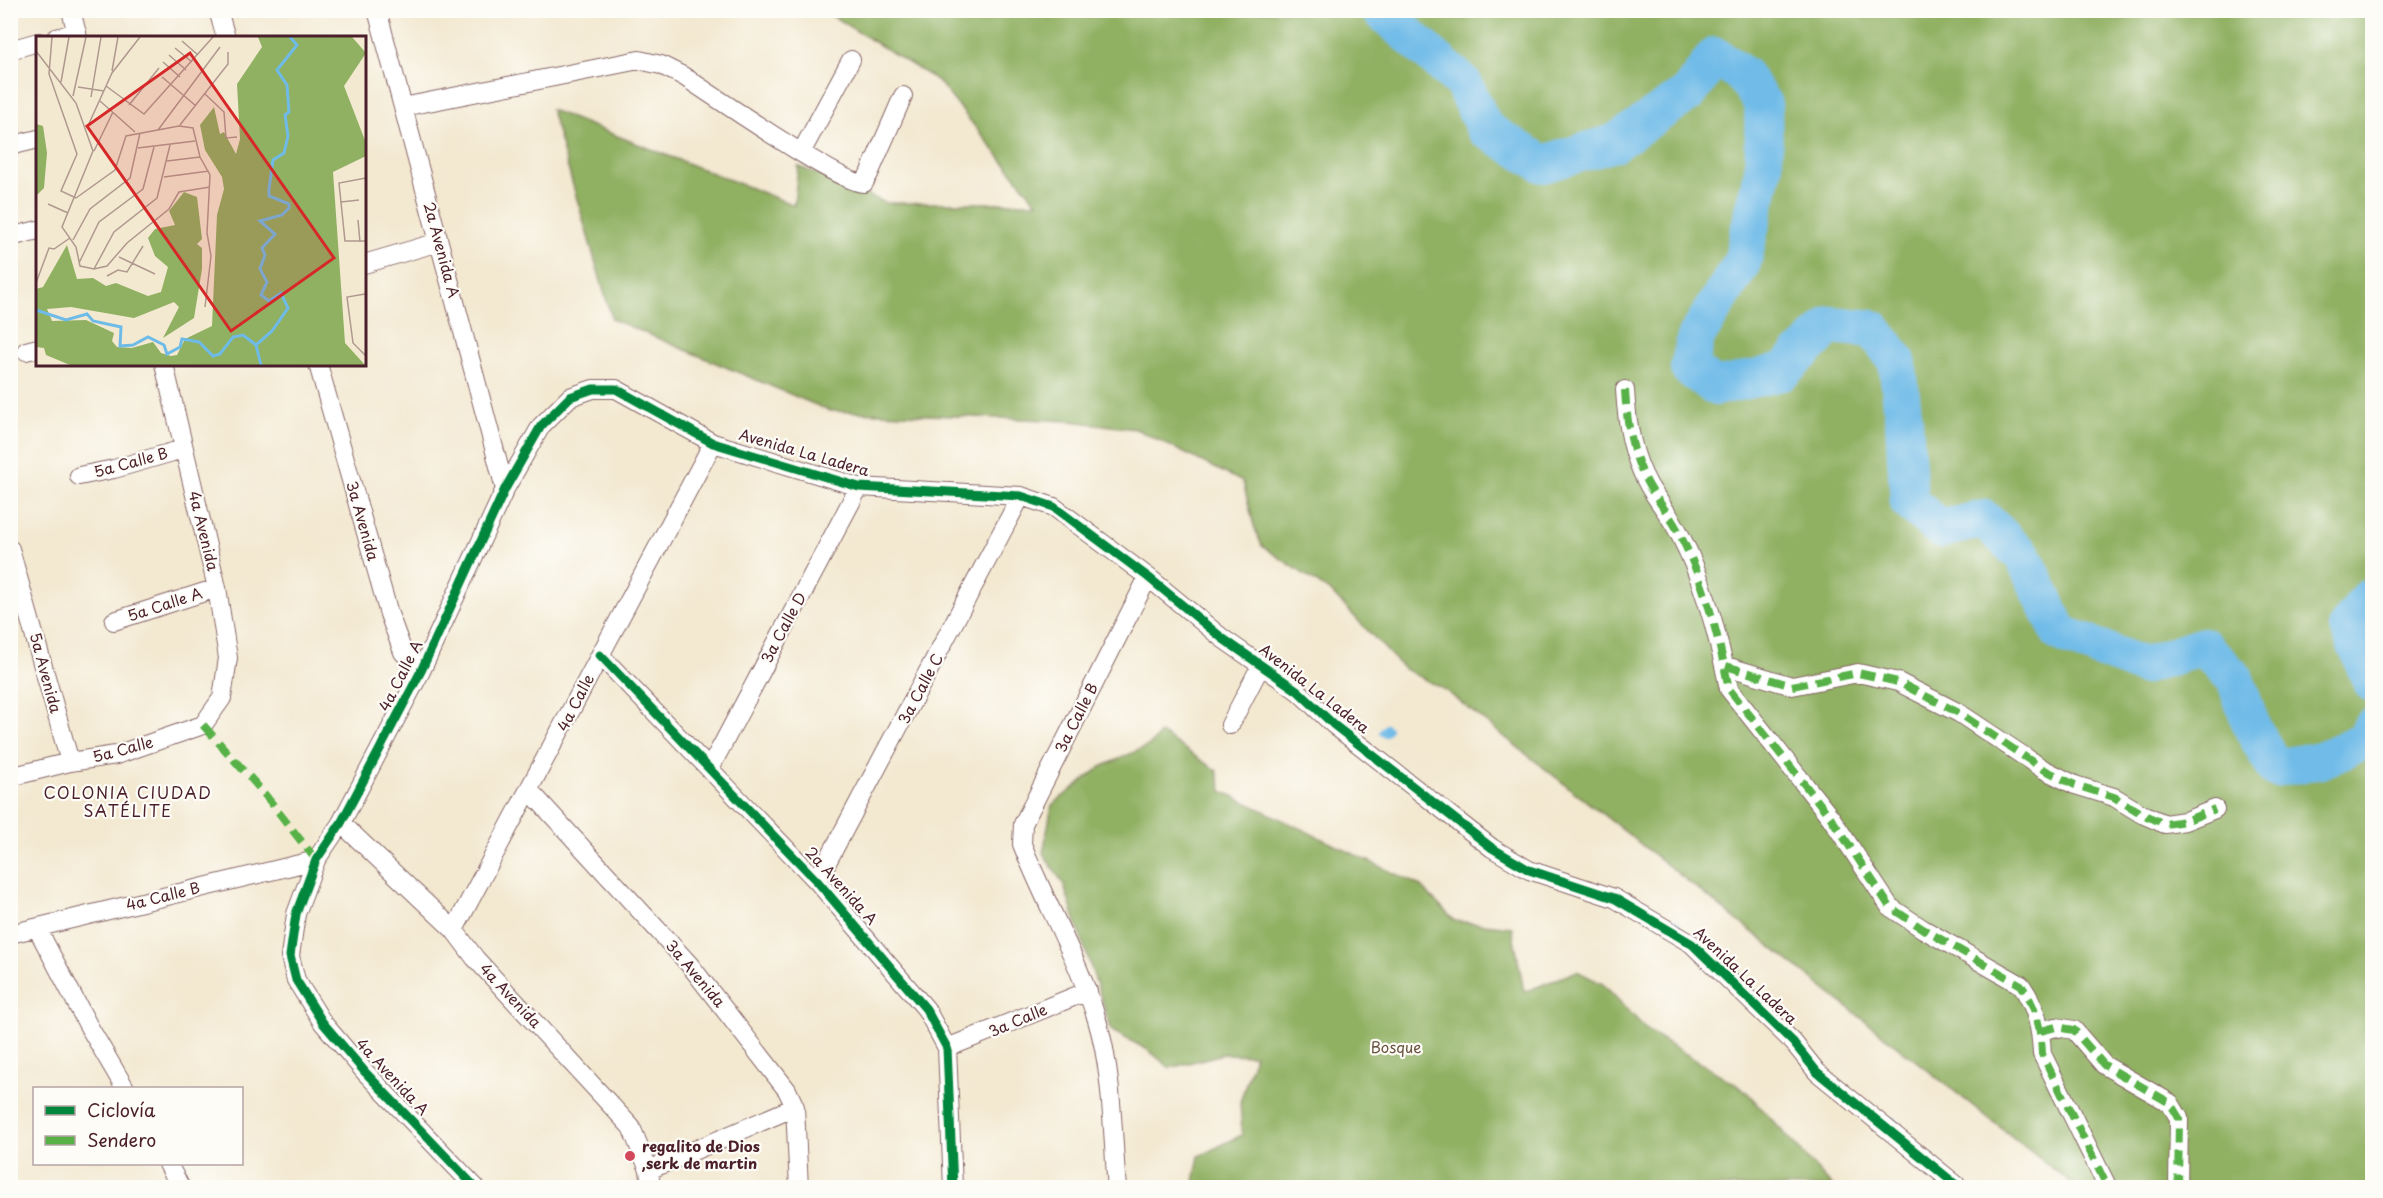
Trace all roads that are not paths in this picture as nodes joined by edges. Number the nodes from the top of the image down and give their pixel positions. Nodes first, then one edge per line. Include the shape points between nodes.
1 (71, 10) edge
2 (218, 10) edge
3 (377, 10) edge
4 (77, 35) edge
5 (225, 36) edge
6 (36, 43) edge
7 (10, 50) edge
8 (851, 60) dead end
9 (903, 96) dead end
10 (403, 106) junction
11 (36, 140) edge
12 (10, 146) edge
13 (802, 152) junction
14 (36, 230) edge
15 (10, 237) edge
16 (439, 242) junction
17 (366, 263) edge
18 (164, 366) edge
19 (319, 366) edge
20 (1625, 390) dead end
21 (570, 397) joint
22 (714, 443) junction
23 (183, 449) junction
24 (79, 476) dead end
25 (859, 487) junction
26 (505, 489) junction
27 (1021, 496) junction
28 (10, 549) edge
29 (1148, 577) junction
30 (217, 588) junction
31 (114, 621) dead end
32 (600, 655) junction
33 (1261, 665) junction
34 (1726, 666) junction
35 (421, 672) junction
36 (222, 698) joint
37 (1230, 725) dead end
38 (70, 762) junction
39 (710, 768) junction
40 (10, 777) edge
41 (530, 791) junction
42 (2216, 809) dead end
43 (341, 823) junction
44 (316, 860) junction
45 (817, 881) junction
46 (37, 928) junction
47 (454, 930) junction
48 (10, 934) edge
49 (296, 980) joint
50 (1088, 992) junction
51 (2041, 1031) junction
52 (947, 1047) junction
53 (124, 1087) edge
54 (795, 1107) junction
55 (169, 1165) edge
56 (650, 1179) edge
57 (181, 1188) edge
58 (476, 1188) edge
59 (799, 1188) edge
60 (953, 1188) edge
61 (1117, 1188) edge
62 (1960, 1188) edge
63 (2108, 1188) edge
64 (2178, 1188) edge

1 - 4 street
2 - 5 street
3 - 10 street, 2a Avenida A
6 - 7 street
8 - 13 street
9 - 13 street via 864,183 857,184 829,170
10 - 13 street via 639,60 683,76
10 - 16 street, 2a Avenida A
11 - 12 street
14 - 15 street
16 - 17 street
16 - 26 street, 2a Avenida A
18 - 23 street, 4a Avenida
19 - 35 street, 3a Avenida via 389,614 403,652
20 - 34 street via 1628,435 1648,484 1681,536
21 - 22 street, Avenida La Ladera via 593,389 616,389
21 - 26 street, 4a Calle A via 540,426
22 - 25 street, Avenida La Ladera
22 - 32 street, 4a Calle
23 - 24 street, 5a Calle B
23 - 30 street, 4a Avenida
25 - 27 street, Avenida La Ladera
25 - 39 street, 3a Calle D
26 - 35 street, 4a Calle A
27 - 29 street, Avenida La Ladera via 1054,507
27 - 45 street, 3a Calle C
28 - 38 street, 5a Avenida
29 - 33 street, Avenida La Ladera
29 - 50 street, 3a Calle B via 1023,824 1022,844
30 - 31 street, 5a Calle A
30 - 36 street, 4a Avenida via 228,658
32 - 39 street, 2a Avenida A
32 - 41 street, 4a Calle
33 - 37 street
33 - 62 street, Avenida La Ladera via 1492,848 1529,870 1614,898 1692,944 1793,1042 1817,1072
34 - 42 street via 1792,686 1858,673 1898,682 1959,713 2043,769 2075,785 2114,797 2165,824
34 - 51 street via 1729,689 1831,818 1890,907 2021,985 2030,998
35 - 43 street, 4a Calle A
36 - 38 street, 5a Calle via 203,725 116,755
38 - 40 street, 5a Calle
39 - 45 street, 2a Avenida A
41 - 47 street, 4a Calle
41 - 54 street, 3a Avenida via 689,964 787,1090
43 - 44 street, 4a Calle A
43 - 47 street, 4a Avenida
44 - 46 street, 4a Calle B
44 - 49 street, 4a Calle A via 297,914 290,956
45 - 52 street, 2a Avenida A via 926,1009
46 - 48 street, 4a Calle B
46 - 53 street
47 - 56 street, 4a Avenida via 475,958 631,1127
49 - 58 street, 4a Avenida A via 323,1023 365,1072
50 - 52 street, 3a Calle
50 - 61 street via 1108,1080
51 - 63 street via 2042,1054
51 - 64 street via 2056,1027 2074,1030 2104,1065 2170,1103 2179,1118
52 - 60 street, 2a Avenida A
54 - 56 street
54 - 59 street, 3a Avenida
55 - 57 street

